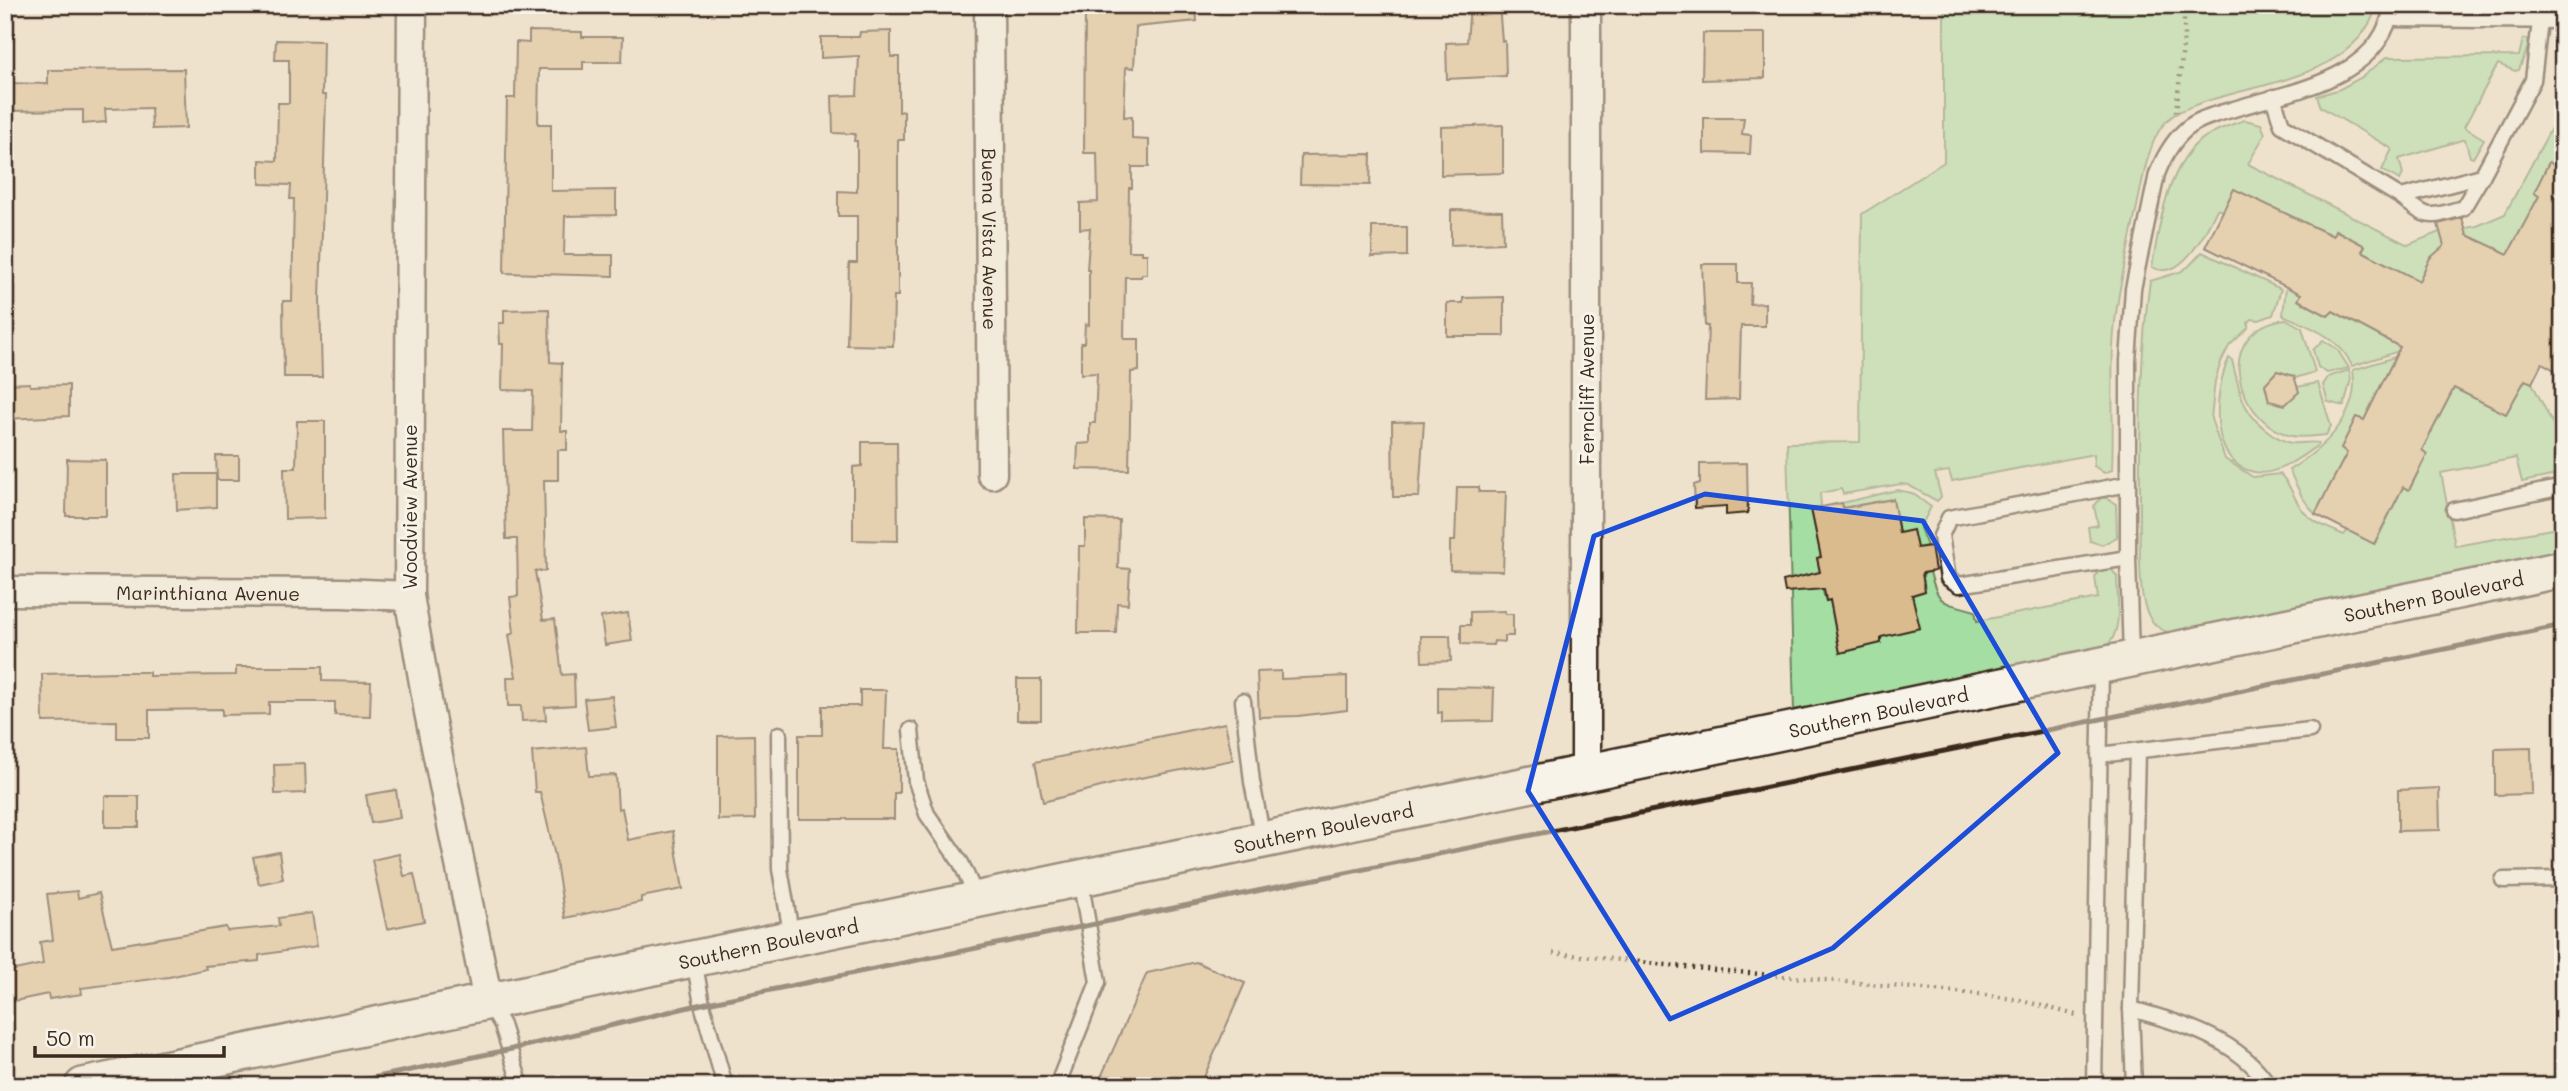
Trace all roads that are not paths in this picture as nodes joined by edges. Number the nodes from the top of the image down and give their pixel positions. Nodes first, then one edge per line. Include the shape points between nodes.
1 (412, 5) edge
2 (989, 5) edge
3 (1586, 5) edge
4 (2391, 12) edge
5 (2542, 13) edge
6 (2563, 20) edge
7 (2273, 97) junction
8 (2482, 176) junction
9 (2401, 197) junction
10 (992, 474) dead end
11 (2128, 484) junction
12 (2563, 487) edge
13 (2454, 510) dead end
14 (2128, 558) junction
15 (2563, 569) edge
16 (5, 591) edge
17 (409, 596) junction
18 (2116, 662) junction
19 (1244, 701) dead end
20 (911, 730) dead end
21 (2309, 730) dead end
22 (779, 734) dead end
23 (2137, 751) junction
24 (2099, 755) junction
25 (1586, 772) junction
26 (1263, 839) junction
27 (1080, 878) junction
28 (2563, 879) edge
29 (2503, 880) dead end
30 (978, 899) junction
31 (792, 938) junction
32 (694, 958) junction
33 (488, 1001) junction
34 (2131, 1009) junction
35 (83, 1086) edge
36 (522, 1086) edge
37 (725, 1086) edge
38 (1057, 1086) edge
39 (2094, 1086) edge
40 (2134, 1086) edge
41 (2269, 1086) edge

1 - 17 street, Woodview Avenue
2 - 10 street, Buena Vista Avenue
3 - 25 street, Ferncliff Avenue
4 - 5 lane
4 - 7 lane via 2379,42 2346,71
5 - 6 lane
5 - 8 lane via 2533,80
7 - 9 lane via 2282,125
7 - 11 lane via 2190,126 2164,156 2157,174 2133,289
8 - 9 lane
8 - 9 lane via 2463,208 2432,217
11 - 14 lane
11 - 14 lane via 1950,518 1941,536 1948,578 1959,585
12 - 13 lane
14 - 18 lane
15 - 18 street, Southern Boulevard
16 - 17 street, Marinthiana Avenue
17 - 33 street, Woodview Avenue
18 - 24 lane
18 - 25 street, Southern Boulevard
19 - 26 lane
20 - 30 lane via 916,781 927,814 961,863
21 - 23 lane
22 - 31 lane via 780,869
23 - 24 lane
23 - 34 lane
24 - 39 lane
25 - 26 street, Southern Boulevard
26 - 27 street, Southern Boulevard
27 - 30 street, Southern Boulevard
27 - 38 lane via 1098,982
28 - 29 lane
30 - 31 street, Southern Boulevard
31 - 32 street, Southern Boulevard
32 - 33 street, Southern Boulevard
32 - 37 lane
33 - 35 street, Southern Boulevard
33 - 36 lane via 507,1037
34 - 40 lane
34 - 41 lane via 2172,1020 2231,1048

